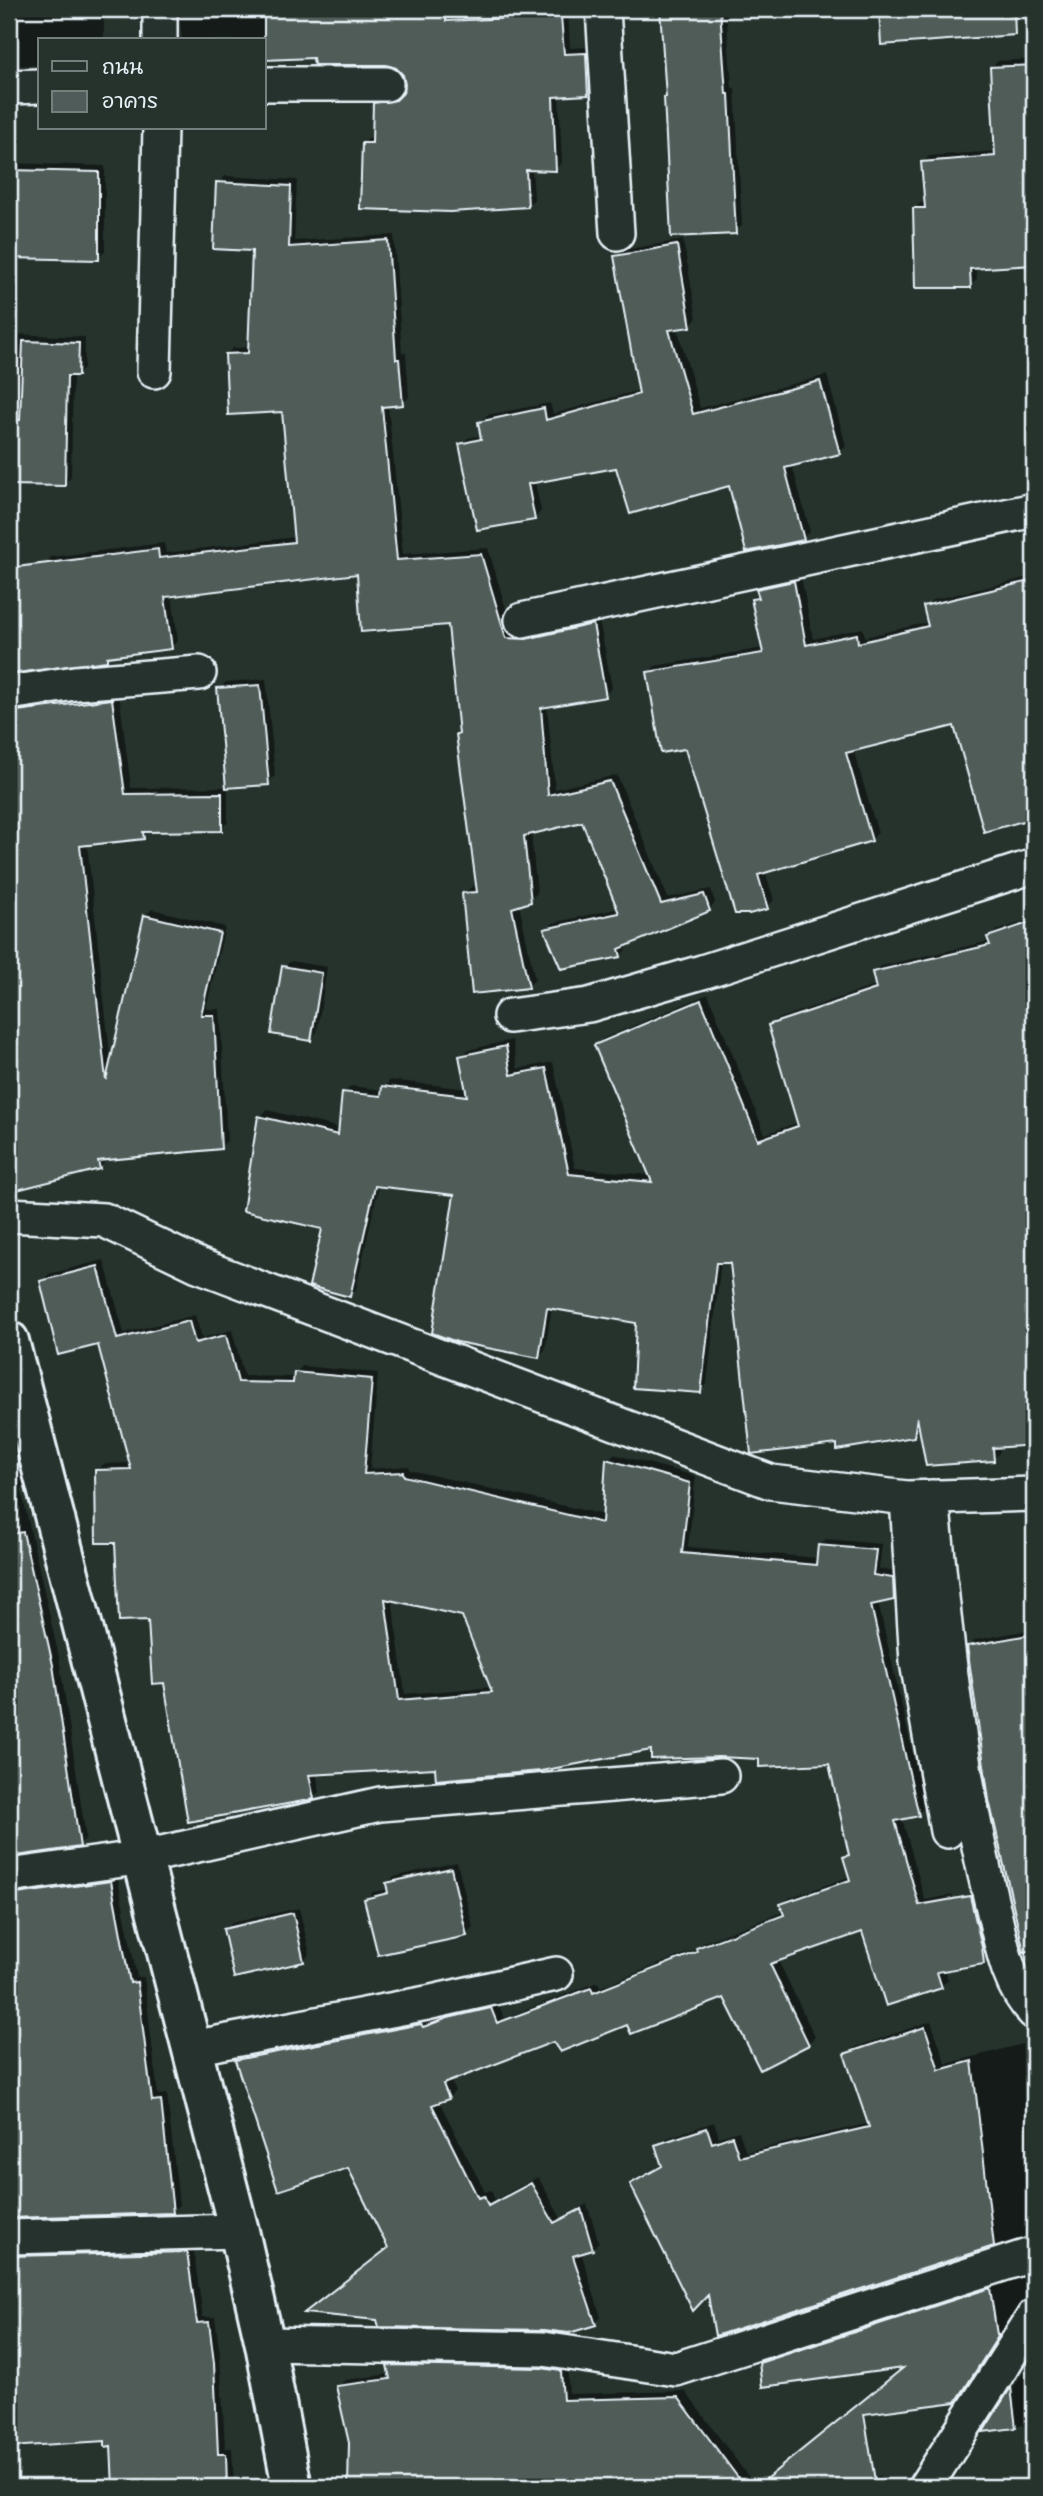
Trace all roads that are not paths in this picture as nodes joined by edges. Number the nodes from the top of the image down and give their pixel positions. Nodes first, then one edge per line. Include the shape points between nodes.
1 (160, 9) edge
2 (603, 9) edge
3 (160, 38) edge
4 (266, 84) edge
5 (386, 84) dead end
6 (38, 86) edge
7 (9, 87) edge
8 (160, 130) edge
9 (617, 233) dead end
10 (154, 371) dead end
11 (1034, 510) edge
12 (522, 620) dead end
13 (199, 673) dead end
14 (9, 692) edge
15 (1034, 866) edge
16 (510, 1016) dead end
17 (9, 1215) edge
18 (9, 1341) edge
19 (1034, 1494) edge
20 (920, 1497) junction
21 (721, 1776) dead end
22 (947, 1831) dead end
23 (144, 1857) junction
24 (9, 1876) edge
25 (556, 1974) dead end
26 (1034, 2012) edge
27 (192, 2048) junction
28 (239, 2231) junction
29 (9, 2237) edge
30 (1034, 2254) edge
31 (1034, 2316) edge
32 (265, 2344) junction
33 (292, 2487) edge
34 (925, 2487) edge

1 - 3 street
2 - 9 street
4 - 5 street
6 - 7 street
8 - 10 street
11 - 12 street
13 - 14 street
15 - 16 street via 589,1005
17 - 20 street via 104,1220 198,1265 771,1482
18 - 23 street
19 - 20 street
20 - 22 street via 918,1662
20 - 26 street via 979,1854 1005,1958 1022,2000
21 - 23 street via 380,1804
23 - 24 street
23 - 27 street
25 - 27 street
27 - 28 street
28 - 29 street
28 - 32 street
30 - 32 street via 676,2369 543,2349
31 - 34 street
32 - 33 street

